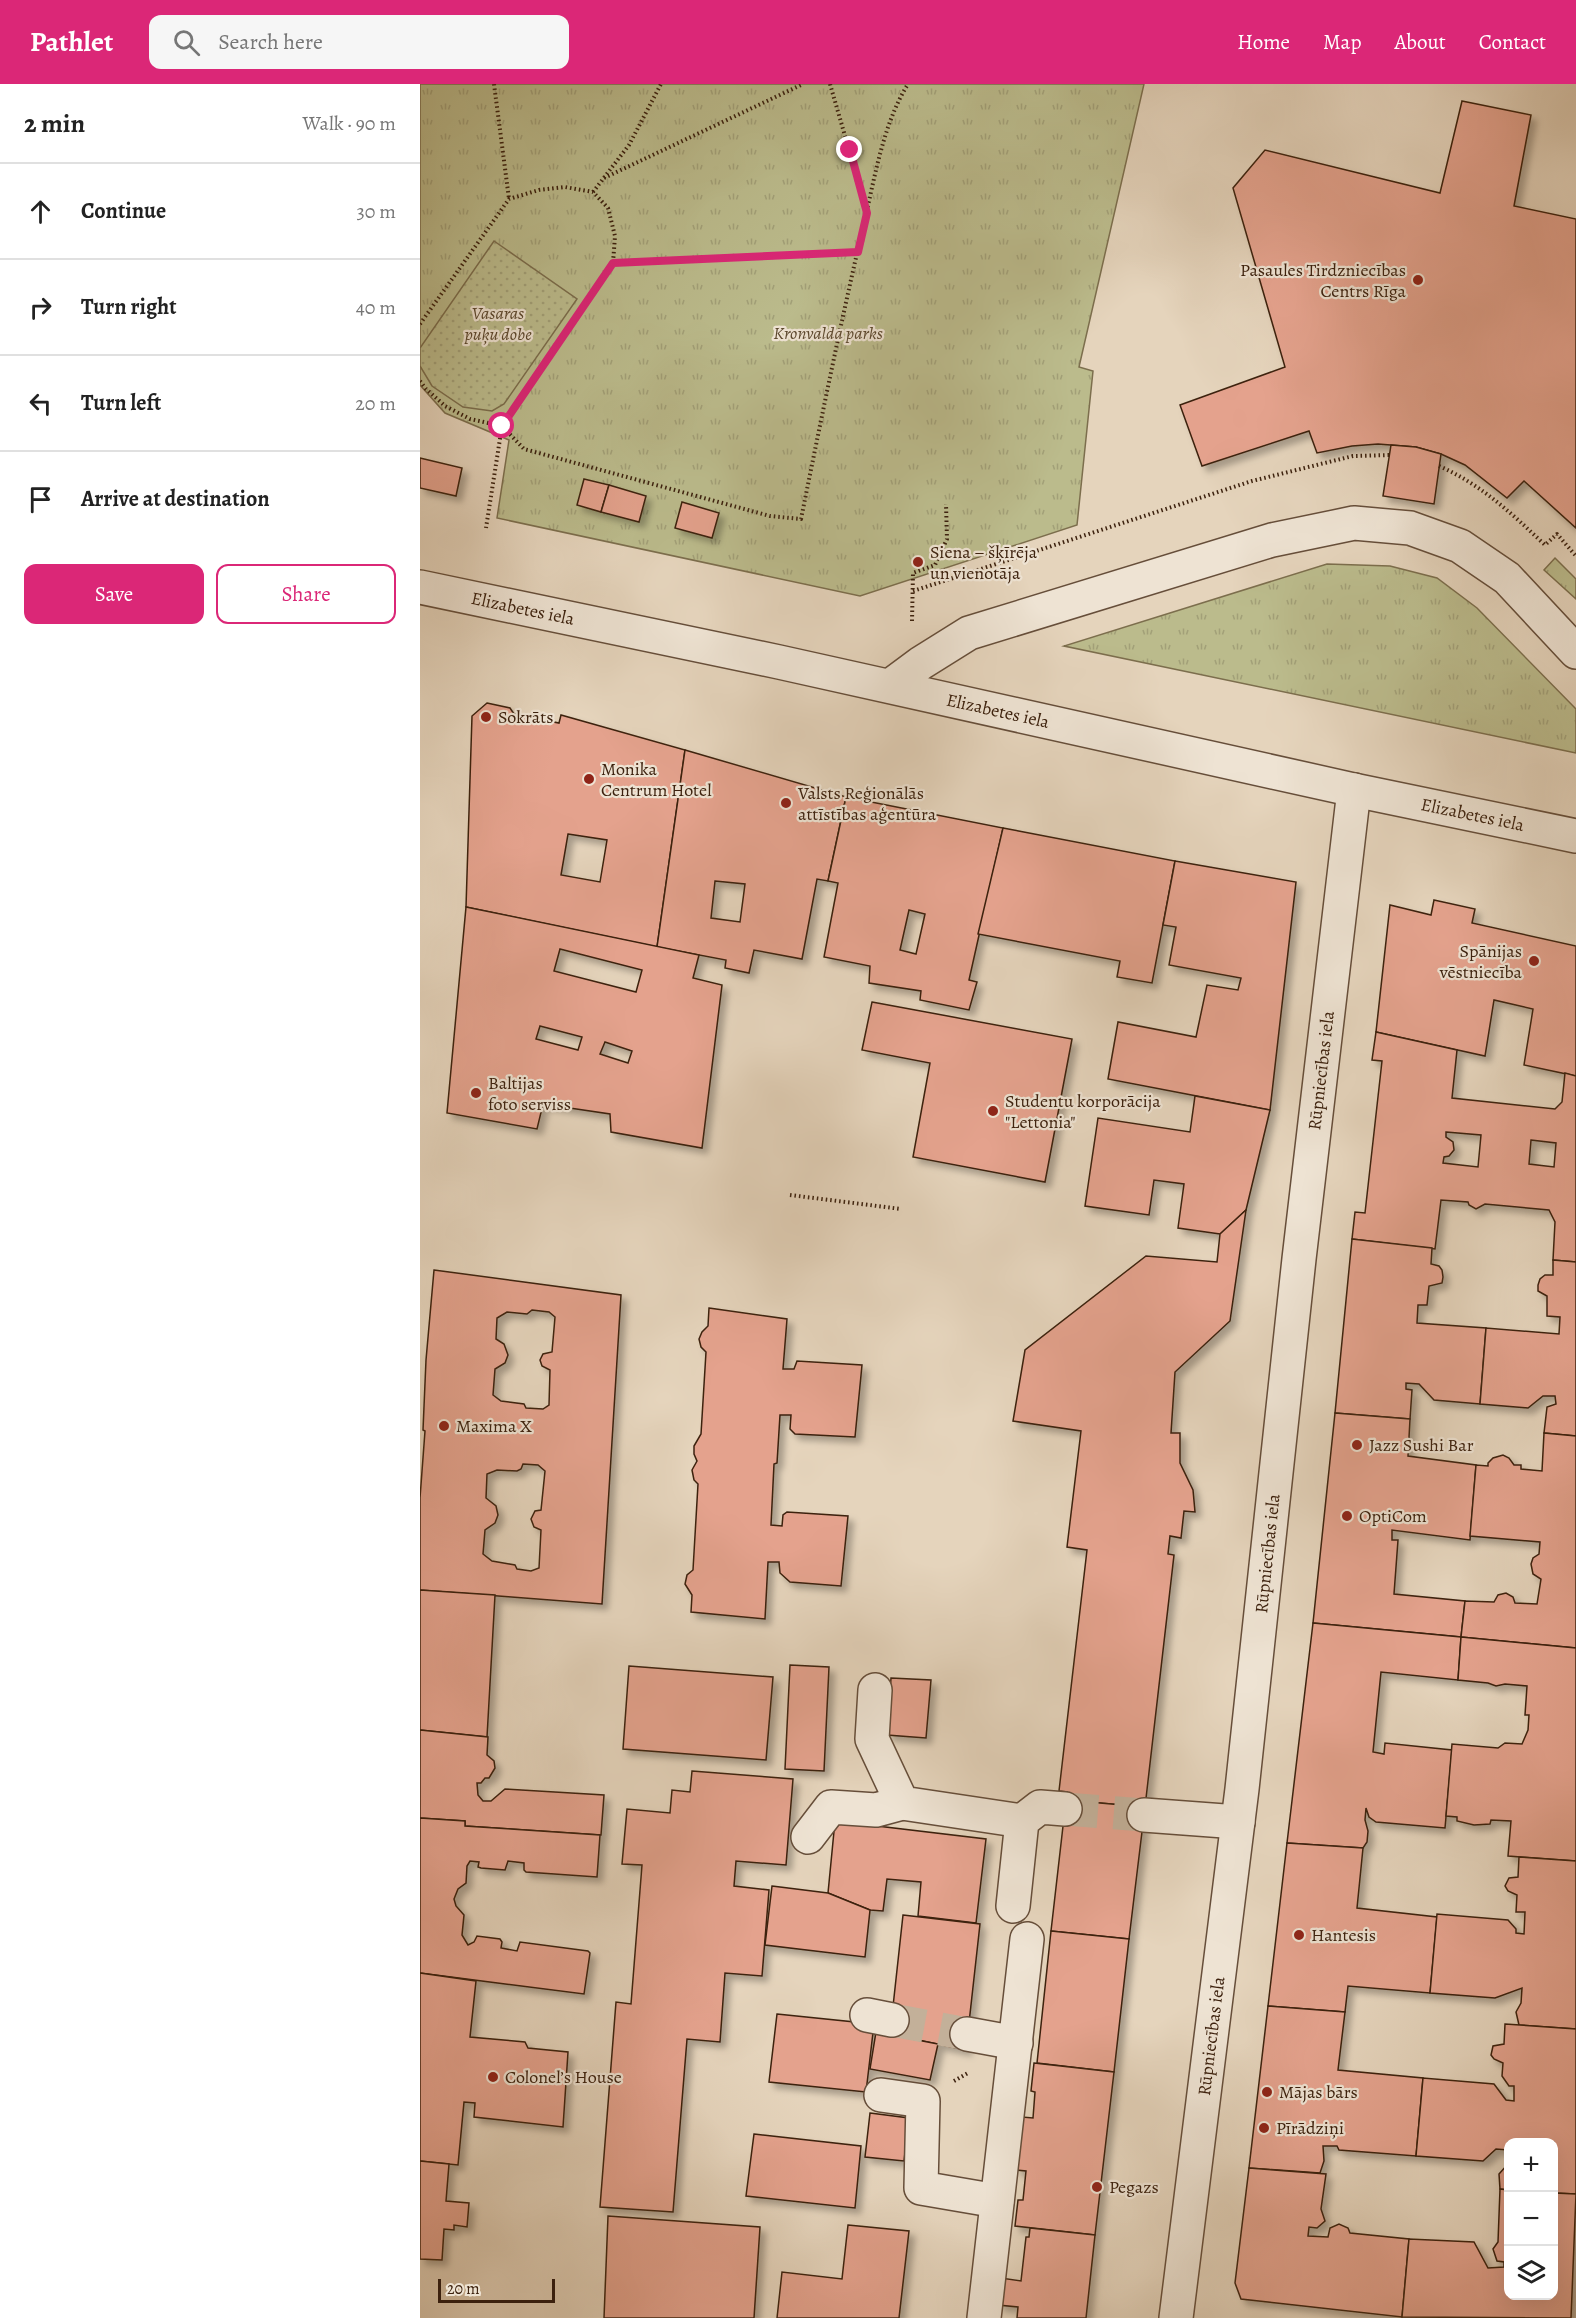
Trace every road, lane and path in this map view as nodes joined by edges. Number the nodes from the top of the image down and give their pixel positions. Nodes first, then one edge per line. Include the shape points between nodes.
1 (494, 84) edge
2 (661, 84) edge
3 (803, 84) edge
4 (830, 84) edge
5 (908, 84) edge
6 (604, 178) junction
7 (593, 192) junction
8 (509, 199) junction
9 (867, 213) junction
10 (858, 252) junction
11 (613, 263) junction
12 (420, 324) edge
13 (420, 381) edge
14 (502, 426) junction
15 (1390, 455) dead end
16 (1439, 466) dead end
17 (946, 504) dead end
18 (486, 528) dead end
19 (1576, 556) edge
20 (420, 587) edge
21 (913, 591) junction
22 (912, 621) dead end
23 (1576, 652) edge
24 (890, 686) junction
25 (1354, 790) junction
26 (1576, 836) edge
27 (790, 1196) dead end
28 (901, 1209) dead end
29 (875, 1690) dead end
30 (902, 1803) junction
31 (1065, 1809) tunnel mouth
32 (1144, 1815) tunnel mouth
33 (1022, 1821) junction
34 (1238, 1822) junction
35 (808, 1837) dead end
36 (1013, 1906) dead end
37 (1028, 1940) dead end
38 (967, 2034) tunnel mouth
39 (1015, 2053) junction
40 (881, 2095) dead end
41 (923, 2101) junction
42 (997, 2201) junction
43 (984, 2318) edge
44 (1176, 2318) edge

1 - 8 path
2 - 6 path via 629,145
3 - 6 path
4 - 9 path
5 - 9 path via 898,100
6 - 7 path
7 - 8 path via 565,187
7 - 11 path via 608,208 615,236
8 - 12 path
9 - 10 path
10 - 11 path
10 - 14 path via 801,519 770,516 524,449
11 - 14 path
13 - 14 path via 446,406 470,419
14 - 18 path
15 - 21 path via 1353,456 1252,481
16 - 19 path via 1483,490 1545,545 1557,534
17 - 21 path via 947,539 935,565 913,573
20 - 24 street, Elizabetes iela
21 - 22 path
23 - 24 street via 1507,578 1460,546 1410,528 1354,523 1272,540 969,633
24 - 25 street, Elizabetes iela
25 - 26 street, Elizabetes iela
25 - 34 street, Rūpniecības iela
27 - 28 path
29 - 30 street via 873,1739
30 - 33 street
30 - 35 street via 876,1810 831,1807
31 - 33 street via 1040,1807
32 - 34 street
33 - 36 street
34 - 44 street, Rūpniecības iela
37 - 39 street
38 - 39 street
39 - 41 path via 990,2060
39 - 42 street
40 - 41 street
41 - 42 street via 921,2187
42 - 43 street

